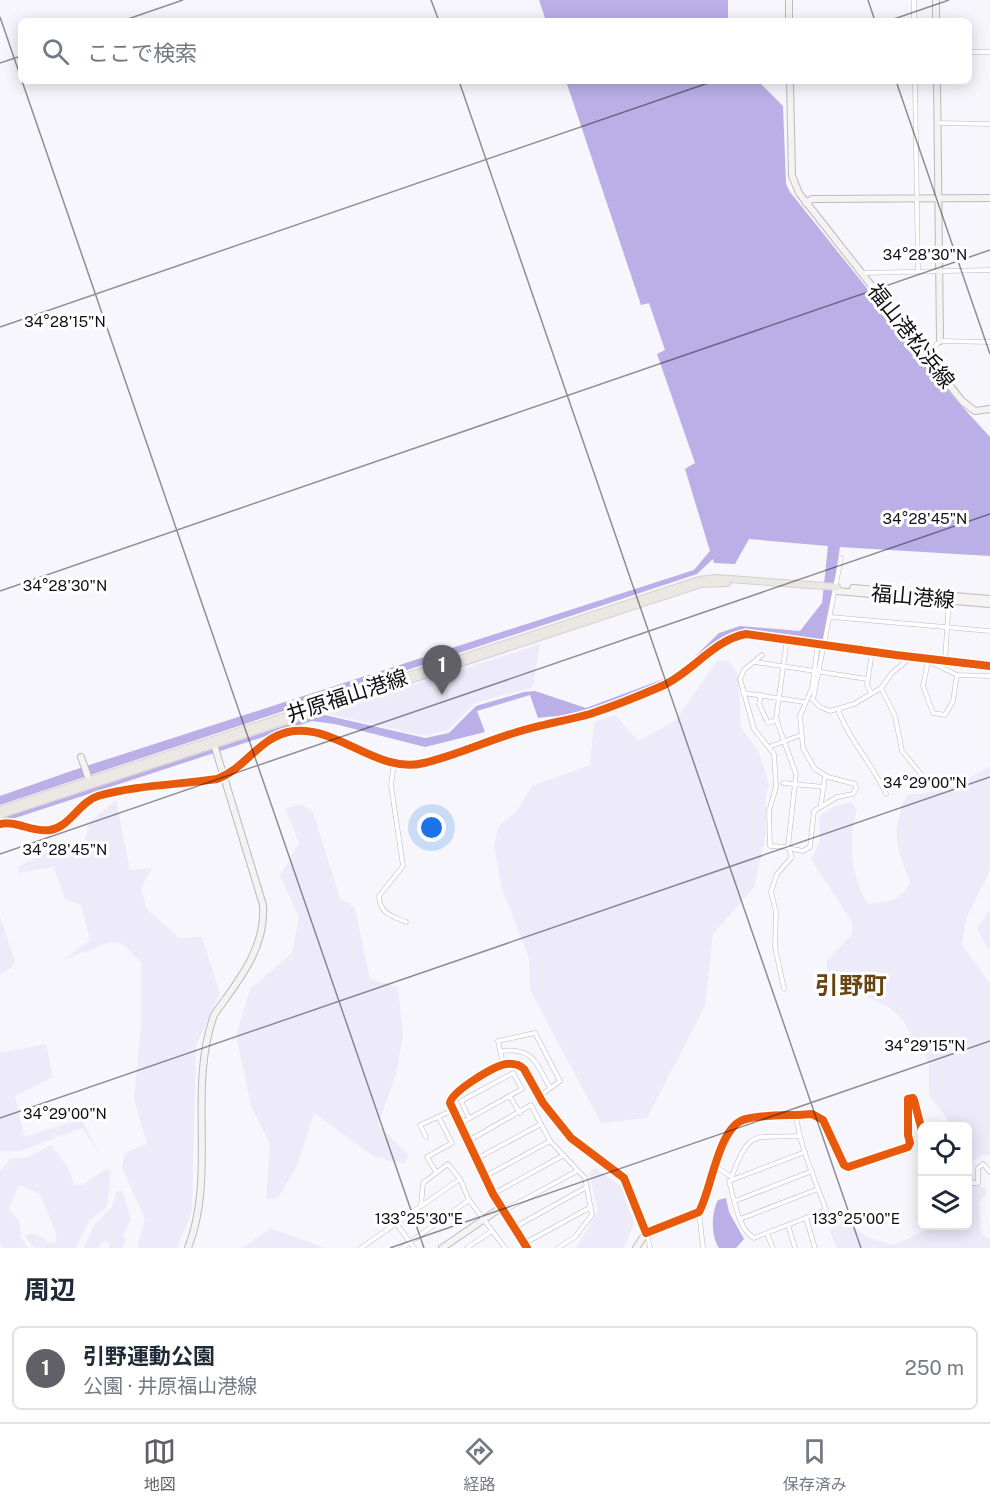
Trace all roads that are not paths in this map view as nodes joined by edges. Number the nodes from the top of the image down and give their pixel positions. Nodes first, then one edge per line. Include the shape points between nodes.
1 (789, 0) edge
2 (914, 0) edge
3 (936, 0) edge
4 (789, 18) edge
5 (914, 18) edge
6 (936, 18) edge
7 (972, 52) edge
8 (990, 52) edge
9 (790, 84) edge
10 (915, 84) edge
11 (937, 84) edge
12 (938, 123) junction
13 (990, 124) edge
14 (917, 198) junction
15 (938, 198) junction
16 (990, 198) edge
17 (806, 203) junction
18 (918, 270) junction
19 (940, 270) junction
20 (990, 270) edge
21 (862, 273) junction
22 (940, 342) junction
23 (990, 342) edge
24 (926, 355) junction
25 (990, 409) edge
26 (841, 558) dead end
27 (836, 589) junction
28 (949, 600) junction
29 (990, 601) edge
30 (831, 617) junction
31 (947, 627) junction
32 (990, 631) edge
33 (787, 639) junction
34 (818, 644) junction
35 (825, 645) junction
36 (872, 652) junction
37 (762, 656) dead end
38 (911, 657) junction
39 (926, 659) junction
40 (945, 660) junction
41 (754, 662) junction
42 (783, 666) junction
43 (990, 666) edge
44 (817, 672) junction
45 (957, 675) junction
46 (990, 676) edge
47 (867, 679) junction
48 (881, 688) junction
49 (743, 693) junction
50 (871, 693) junction
51 (761, 695) junction
52 (779, 698) junction
53 (811, 698) junction
54 (804, 702) junction
55 (838, 709) junction
56 (285, 720) junction
57 (777, 720) junction
58 (289, 731) junction
59 (801, 735) junction
60 (784, 741) junction
61 (213, 742) junction
62 (769, 747) junction
63 (82, 761) dead end
64 (394, 763) junction
65 (825, 775) junction
66 (224, 777) junction
67 (925, 779) dead end
68 (796, 782) junction
69 (90, 783) junction
70 (783, 783) dead end
71 (824, 787) junction
72 (886, 794) dead end
73 (95, 797) junction
74 (821, 805) junction
75 (0, 810) edge
76 (0, 815) edge
77 (0, 824) edge
78 (788, 847) junction
79 (406, 922) dead end
80 (784, 989) dead end
81 (501, 1051) junction
82 (503, 1064) junction
83 (490, 1072) junction
84 (496, 1082) junction
85 (550, 1088) junction
86 (540, 1096) junction
87 (510, 1097) junction
88 (451, 1111) junction
89 (520, 1113) junction
90 (796, 1115) junction
91 (439, 1118) junction
92 (469, 1118) junction
93 (918, 1122) edge
94 (459, 1124) junction
95 (541, 1124) junction
96 (799, 1136) junction
97 (426, 1137) dead end
98 (468, 1141) junction
99 (550, 1141) junction
100 (804, 1152) junction
101 (564, 1155) junction
102 (478, 1158) junction
103 (716, 1167) junction
104 (577, 1171) junction
105 (812, 1171) junction
106 (436, 1172) junction
107 (990, 1172) edge
108 (484, 1177) junction
109 (733, 1177) junction
110 (459, 1179) junction
111 (972, 1183) edge
112 (587, 1187) junction
113 (818, 1189) junction
114 (493, 1194) junction
115 (469, 1200) junction
116 (735, 1201) junction
117 (421, 1206) junction
118 (503, 1208) junction
119 (591, 1208) junction
120 (699, 1212) junction
121 (806, 1218) junction
122 (484, 1219) junction
123 (740, 1219) junction
124 (396, 1223) junction
125 (788, 1225) junction
126 (515, 1227) junction
127 (492, 1231) junction
128 (646, 1233) junction
129 (767, 1234) junction
130 (410, 1242) junction
131 (526, 1246) edge
132 (188, 1248) edge
133 (361, 1248) edge
134 (402, 1248) edge
135 (414, 1248) edge
136 (442, 1248) edge
137 (467, 1248) edge
138 (505, 1248) edge
139 (558, 1248) edge
140 (636, 1248) edge
141 (650, 1248) edge
142 (703, 1248) edge
143 (772, 1248) edge
144 (795, 1248) edge
145 (815, 1248) edge

1 - 4 street
2 - 5 street
3 - 6 street
7 - 8 street
9 - 17 street, 福山港松浜線 via 792,176
10 - 14 street
11 - 12 street
12 - 13 street
12 - 15 street
14 - 15 street
14 - 17 street via 812,199
14 - 18 street
15 - 16 street
15 - 19 street
17 - 21 street, 福山港松浜線
18 - 19 street
18 - 21 street
19 - 20 street
19 - 22 street
21 - 24 street, 福山港松浜線
22 - 23 street
22 - 24 street
24 - 25 street, 福山港松浜線 via 966,405 975,411
26 - 27 street
27 - 28 street, 福山港線
27 - 29 street, 福山港線
27 - 30 street
27 - 56 main road, 井原福山港線 via 716,578 699,580
28 - 29 street, 福山港線
28 - 31 street
30 - 31 street
30 - 35 street
31 - 32 street
31 - 40 street
33 - 34 street
33 - 42 street
33 - 64 street via 756,634 736,636 720,644 679,678 592,713 515,732 424,763
34 - 35 street
34 - 44 street
35 - 36 street
35 - 44 street
36 - 38 street
36 - 47 street
37 - 41 street
38 - 39 street
38 - 48 street
39 - 40 street
39 - 45 street
39 - 45 street via 924,692 933,713 945,715 950,710
40 - 43 street
41 - 42 street
41 - 49 street via 740,679
42 - 44 street
42 - 52 street
44 - 47 street
44 - 53 street
45 - 46 street
47 - 50 street
48 - 50 street
48 - 67 street via 895,716 902,751
49 - 51 street
49 - 62 street via 754,729
50 - 55 street via 854,705
51 - 52 street
51 - 57 street via 759,704 768,723
52 - 54 street
52 - 57 street
53 - 54 street
53 - 55 street via 820,707
54 - 59 street
55 - 72 street
56 - 58 street
56 - 61 main road, 井原福山港線
57 - 60 street
58 - 64 street via 316,733
58 - 66 street via 266,741
59 - 60 street
59 - 65 street via 803,748 816,769
60 - 62 street
60 - 68 street
61 - 66 street
61 - 69 main road, 井原福山港線
62 - 78 street via 774,754 776,787 769,810 770,846
63 - 69 street
64 - 79 street via 391,785 403,866 379,896 379,906
65 - 71 street
65 - 74 street via 855,784 856,789 853,794
66 - 73 street
66 - 132 street via 265,923 260,943 214,1015 210,1028 204,1057 200,1203
68 - 70 street
68 - 71 street
68 - 78 street
69 - 73 street
69 - 75 main road, 井原福山港線
69 - 76 main road, 井原福山港線
71 - 74 street
73 - 77 street via 54,829
74 - 78 street via 814,811 810,847 803,851
78 - 80 street via 792,856 777,874 771,892 776,912 775,947
81 - 82 street
81 - 85 street via 515,1049 529,1054
81 - 85 street via 498,1041 535,1033 560,1081
82 - 83 street
82 - 86 street via 519,1065
83 - 84 street
83 - 88 street via 454,1093
84 - 87 street via 513,1072 522,1089
84 - 92 street via 461,1101
85 - 86 street
86 - 128 street via 571,1138 624,1178
87 - 89 street
87 - 92 street
88 - 91 street
88 - 94 street
89 - 95 street via 531,1105
89 - 98 street
90 - 93 street via 812,1114 823,1120 848,1167 908,1147 908,1099 914,1100
90 - 96 street
90 - 103 street via 735,1123 725,1137
91 - 97 street via 420,1125
91 - 106 street via 452,1143 427,1157
92 - 94 street
94 - 98 street
95 - 99 street
95 - 102 street
96 - 100 street
96 - 109 street via 750,1140
98 - 102 street
99 - 101 street
99 - 108 street
100 - 105 street
100 - 109 street
101 - 104 street
101 - 114 street
102 - 108 street
103 - 109 street
103 - 120 street
104 - 112 street via 585,1178
104 - 118 street
105 - 113 street
105 - 116 street
106 - 110 street via 448,1164
106 - 117 street via 423,1183
107 - 111 street via 983,1164 978,1168 978,1183
108 - 114 street
109 - 116 street via 729,1181
110 - 115 street
110 - 117 street
112 - 119 street
112 - 126 street
113 - 121 street via 826,1210
113 - 123 street
114 - 118 street
115 - 122 street
115 - 130 street
116 - 123 street
117 - 124 street
118 - 122 street
118 - 126 street
119 - 131 street
119 - 139 street via 592,1215 582,1230
120 - 128 street
120 - 142 street
121 - 125 street
121 - 145 street
122 - 127 street
122 - 136 street
123 - 129 street via 748,1235 754,1238
124 - 130 street
124 - 133 street
125 - 129 street
125 - 144 street
126 - 131 street
127 - 137 street
127 - 138 street
128 - 140 street
128 - 141 street
129 - 143 street
130 - 134 street
130 - 135 street

